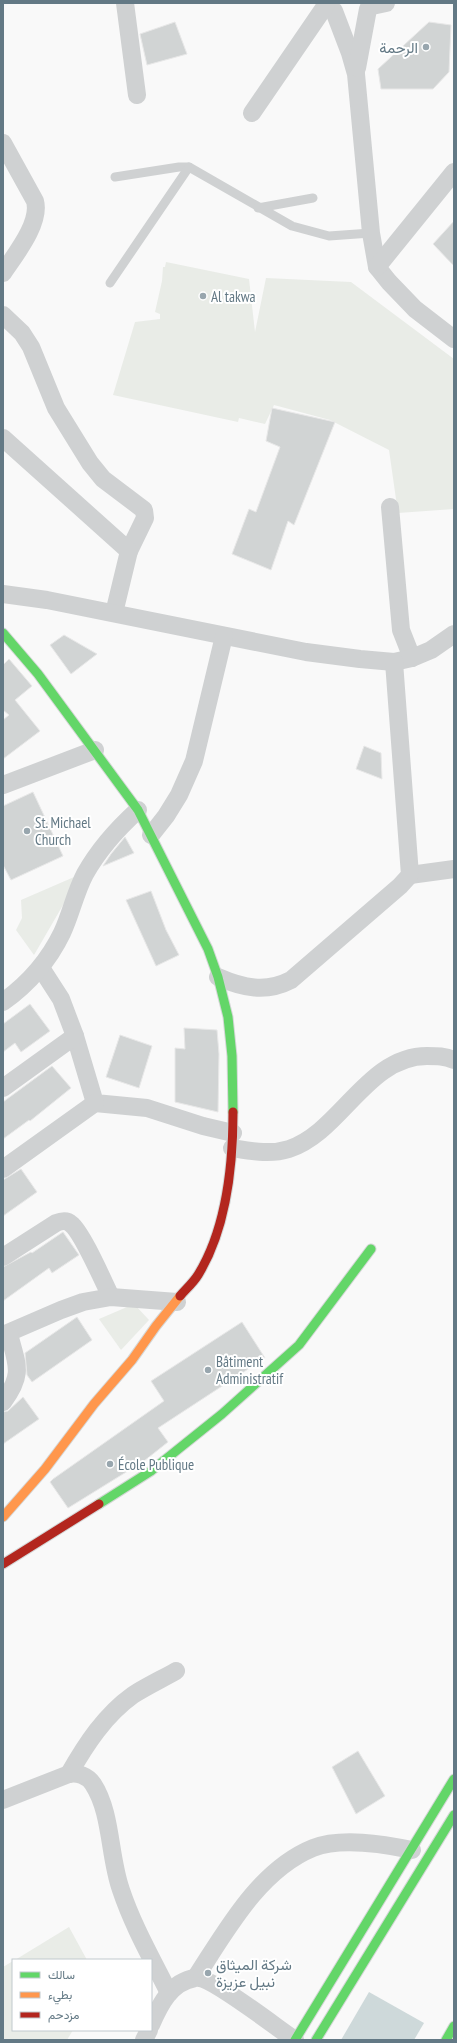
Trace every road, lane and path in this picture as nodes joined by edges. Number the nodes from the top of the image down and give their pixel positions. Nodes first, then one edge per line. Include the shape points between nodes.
1 (125, 3) edge
2 (375, 5) edge
3 (328, 7) edge
4 (356, 74) junction
5 (137, 95) dead end
6 (252, 113) dead end
7 (3, 143) edge
8 (189, 167) junction
9 (454, 172) edge
10 (115, 177) dead end
11 (313, 198) dead end
12 (258, 208) junction
13 (371, 233) junction
14 (377, 267) junction
15 (3, 273) edge
16 (110, 283) dead end
17 (3, 315) edge
18 (454, 339) edge
19 (3, 438) edge
20 (390, 507) dead end
21 (130, 552) junction
22 (3, 594) edge
23 (114, 613) junction
24 (3, 633) edge
25 (454, 634) edge
26 (224, 636) junction
27 (412, 658) junction
28 (394, 662) junction
29 (95, 750) junction
30 (3, 785) edge
31 (138, 810) junction
32 (151, 835) junction
33 (454, 869) edge
34 (410, 875) junction
35 (41, 968) junction
36 (218, 977) junction
37 (3, 1002) edge
38 (75, 1036) junction
39 (454, 1060) edge
40 (3, 1088) edge
41 (95, 1103) junction
42 (232, 1140) junction
43 (3, 1169) edge
44 (371, 1250) dead end
45 (3, 1257) edge
46 (111, 1298) junction
47 (177, 1302) junction
48 (6, 1335) edge
49 (3, 1402) edge
50 (3, 1516) edge
51 (3, 1564) edge
52 (176, 1671) dead end
53 (69, 1774) junction
54 (454, 1779) edge
55 (3, 1800) edge
56 (454, 1814) edge
57 (412, 1850) junction
58 (151, 1959) edge
59 (152, 1960) edge
60 (196, 1977) junction
61 (168, 1993) junction
62 (152, 2023) edge
63 (454, 2026) edge
64 (148, 2031) edge
65 (144, 2040) edge
66 (295, 2040) edge
67 (316, 2040) edge
68 (446, 2040) edge

1 - 5 street
2 - 3 street via 352,14
2 - 4 street
3 - 4 street via 343,32
3 - 6 street
4 - 13 street
7 - 15 street via 38,209 23,243
8 - 10 lane
8 - 12 lane
8 - 16 lane
9 - 14 street
11 - 12 lane
12 - 13 lane via 292,226 329,236
13 - 14 street
14 - 18 street via 411,304
17 - 21 street via 22,333 31,347 56,408 90,463 103,479 144,510 145,518
19 - 21 street
20 - 27 street via 402,630
21 - 23 street
22 - 23 street
23 - 26 street
24 - 29 main road via 38,674
25 - 27 street via 431,650
26 - 28 street via 306,652
26 - 32 street via 194,761 179,795
27 - 28 street
28 - 34 street
29 - 30 street
29 - 31 main road
31 - 32 main road
31 - 35 street via 122,824 96,856 76,893 62,932
32 - 36 main road via 208,949
33 - 34 street
34 - 36 street via 291,980 279,986 262,988 247,987
35 - 37 street
35 - 38 street via 61,999
36 - 42 main road via 228,1017 232,1056
38 - 40 street
38 - 41 street
39 - 42 street via 446,1057 421,1056 392,1066 365,1086 311,1139 289,1149 274,1153
41 - 42 street via 147,1108 203,1126
41 - 43 street
42 - 47 main road via 228,1179 216,1236 198,1275
44 - 51 main road via 299,1345 222,1414 151,1471
45 - 46 street via 56,1223 69,1222 75,1228
46 - 47 street
46 - 48 street via 83,1302
47 - 50 main road via 44,1469
48 - 49 street via 17,1374 12,1389
52 - 53 street via 133,1696 112,1714 92,1736
53 - 55 street
53 - 58 street via 76,1773 86,1778 97,1791 120,1889
54 - 57 main road
56 - 67 main road
57 - 60 street via 366,1842 313,1848 262,1882 240,1910
57 - 66 main road
59 - 61 street
60 - 61 street via 175,1986
60 - 66 street via 206,1979 229,1993
61 - 62 street
63 - 68 main road
64 - 65 street

